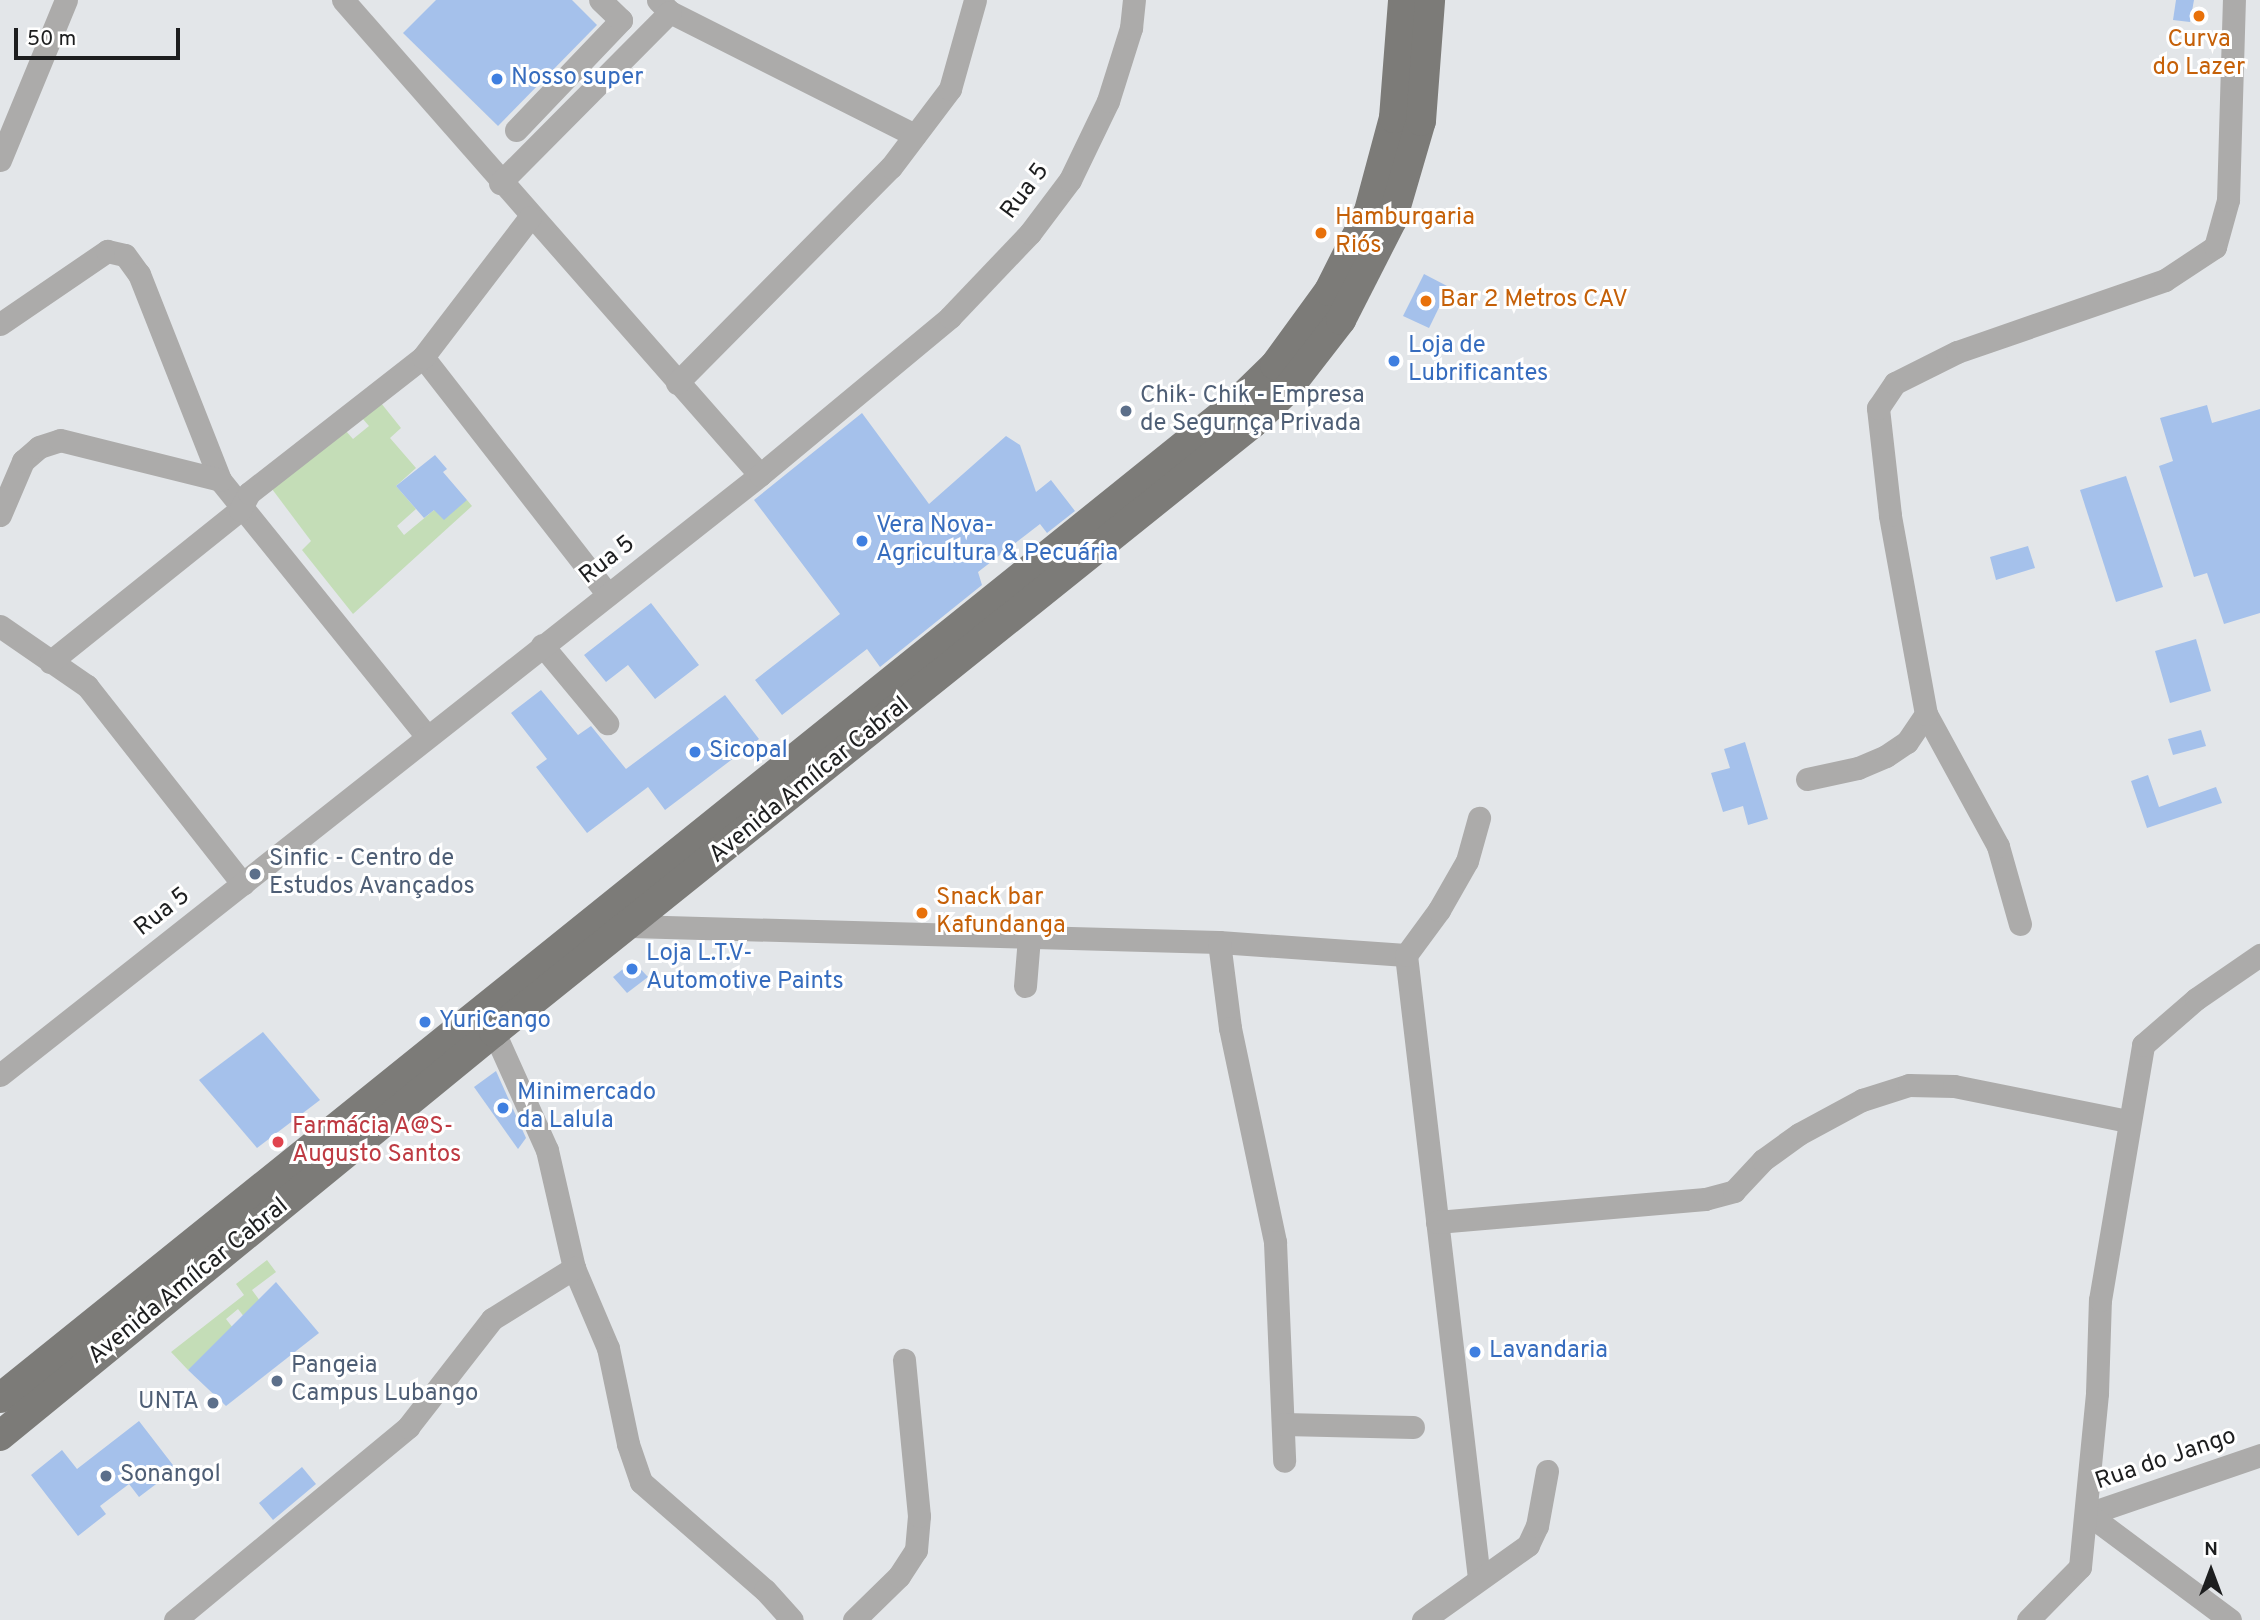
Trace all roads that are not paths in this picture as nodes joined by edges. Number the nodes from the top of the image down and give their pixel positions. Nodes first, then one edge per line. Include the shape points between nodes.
1 (66, 0) edge
2 (343, 0) edge
3 (600, 0) edge
4 (975, 0) edge
5 (1134, 0) edge
6 (1402, 0) edge
7 (1430, 0) edge
8 (2234, 0) edge
9 (664, 6) edge
10 (516, 130) dead end
11 (915, 135) junction
12 (0, 160) edge
13 (500, 183) junction
14 (530, 217) junction
15 (0, 324) edge
16 (423, 357) junction
17 (677, 383) junction
18 (760, 475) junction
19 (220, 480) junction
20 (240, 509) junction
21 (0, 515) edge
22 (608, 595) junction
23 (0, 626) edge
24 (24, 645) junction
25 (542, 646) junction
26 (0, 651) edge
27 (50, 662) junction
28 (1926, 714) junction
29 (607, 723) dead end
30 (426, 735) junction
31 (1807, 779) dead end
32 (1479, 818) dead end
33 (243, 884) junction
34 (2020, 925) dead end
35 (630, 926) junction
36 (1029, 937) junction
37 (1219, 942) junction
38 (1406, 955) junction
39 (2260, 955) edge
40 (1025, 986) dead end
41 (494, 1032) junction
42 (0, 1074) edge
43 (2128, 1121) junction
44 (1437, 1222) junction
45 (574, 1268) junction
46 (904, 1360) dead end
47 (0, 1398) edge
48 (1284, 1424) junction
49 (1413, 1427) dead end
50 (0, 1436) edge
51 (2260, 1455) edge
52 (1284, 1461) dead end
53 (1547, 1471) dead end
54 (2088, 1514) junction
55 (1479, 1578) junction
56 (2033, 1618) edge
57 (176, 1620) edge
58 (792, 1620) edge
59 (854, 1620) edge
60 (1423, 1620) edge
61 (2230, 1620) edge

1 - 12 street
2 - 13 street
3 - 10 street via 621,20
4 - 11 street via 950,89
5 - 18 street, Rua 5 via 1131,28 1108,101 1070,180 1030,233 950,317
6 - 47 main road, Avenida Amílcar Cabral via 1394,118 1368,211 1329,291 1275,365 1234,405
7 - 35 main road, Avenida Amílcar Cabral via 1421,121 1396,209 1362,284 1319,351 1286,391 1254,423
8 - 28 street via 2229,187 2215,247 2165,280 1957,352 1895,383 1878,408 1889,515
9 - 11 street
9 - 13 street
11 - 17 street via 891,167
13 - 14 street
14 - 16 street
14 - 17 street
15 - 19 street via 107,251 125,254 139,274
16 - 20 street via 249,493
16 - 22 street
17 - 18 street
18 - 22 street, Rua 5
19 - 20 street
19 - 21 street via 60,440 39,447 23,461
20 - 27 street
20 - 30 street
22 - 25 street, Rua 5
23 - 24 street
24 - 26 street
24 - 27 street
25 - 29 street
25 - 30 street, Rua 5
27 - 33 street via 87,686
28 - 31 street via 1907,742 1886,756 1858,768
28 - 34 street via 1998,846
30 - 33 street, Rua 5
32 - 38 street via 1467,861
33 - 42 street, Rua 5
35 - 36 street
35 - 41 main road, Avenida Amílcar Cabral
36 - 37 street
36 - 40 street
37 - 38 street
37 - 48 street via 1242,1091 1275,1242
38 - 44 street
39 - 43 street via 2196,999 2143,1045
41 - 45 street via 547,1150
41 - 50 main road, Avenida Amílcar Cabral
43 - 44 street via 1954,1086 1909,1085 1862,1100 1799,1134 1763,1160 1734,1191
43 - 54 street via 2100,1300
44 - 55 street
45 - 57 street via 492,1319 400,1434
45 - 58 street via 608,1348 628,1444 641,1482 765,1590
46 - 59 street via 919,1516 916,1550 900,1576
48 - 49 street
48 - 52 street
51 - 54 street, Rua do Jango
53 - 55 street via 1537,1526 1528,1545
54 - 56 street via 2080,1567
54 - 61 street
55 - 60 street

